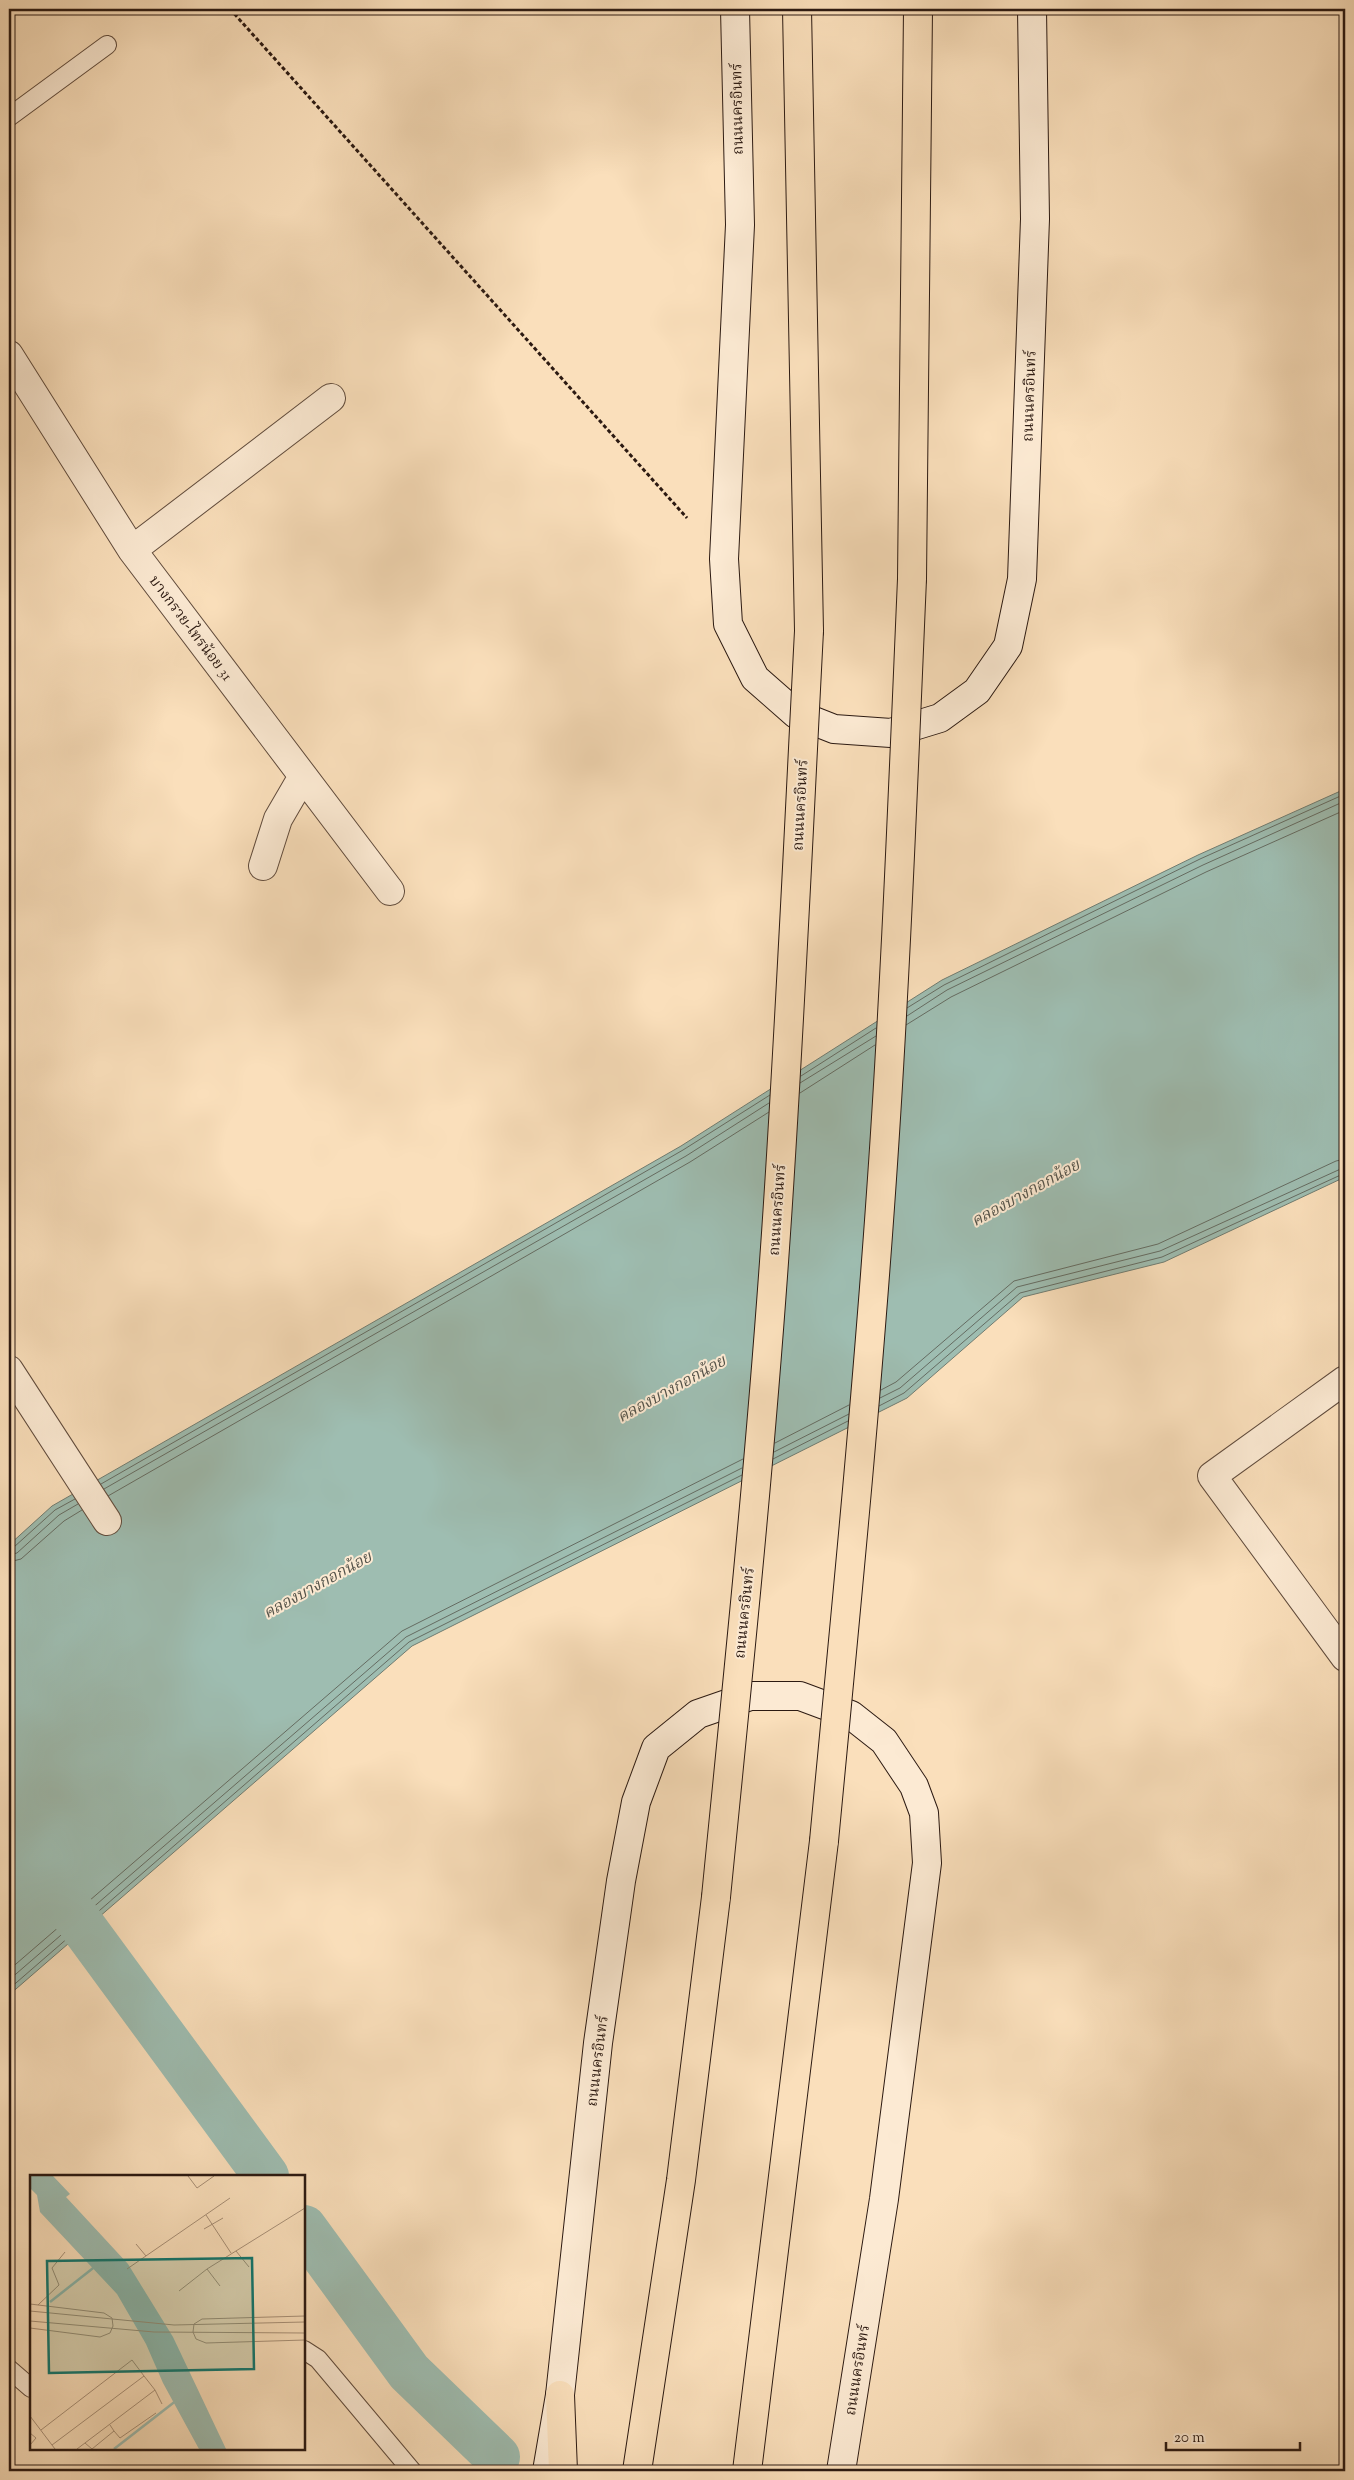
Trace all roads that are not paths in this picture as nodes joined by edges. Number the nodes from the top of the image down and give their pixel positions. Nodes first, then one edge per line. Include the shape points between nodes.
1 (735, 9) edge
2 (797, 9) edge
3 (918, 9) edge
4 (1032, 9) edge
5 (107, 45) dead end
6 (9, 117) edge
7 (9, 355) edge
8 (331, 398) dead end
9 (132, 550) junction
10 (303, 776) junction
11 (263, 866) dead end
12 (390, 891) dead end
13 (9, 1370) edge
14 (1345, 1380) edge
15 (108, 1520) dead end
16 (1345, 1657) edge
17 (305, 2351) edge
18 (9, 2369) edge
19 (30, 2387) edge
20 (560, 2395) junction
21 (412, 2471) edge
22 (547, 2471) edge
23 (563, 2471) edge
24 (637, 2471) edge
25 (746, 2471) edge
26 (840, 2471) edge

1 - 4 main road, ถนนนครอินทร์ via 740,225 724,559 728,624 755,678 796,714 834,729 891,733 940,718 977,691 1008,646 1022,579 1036,218
2 - 24 main road, ถนนนครอินทร์, bridge via 809,631 774,1263 716,1897 681,2180
3 - 25 main road, bridge via 912,579 880,1206 856,1511 824,1841
5 - 6 lane
7 - 9 main road, บางกรวย-ไทรน้อย 31
8 - 9 main road
9 - 10 main road, บางกรวย-ไทรน้อย 31
10 - 11 main road via 278,819
10 - 12 main road, บางกรวย-ไทรน้อย 31
13 - 15 main road
14 - 16 main road via 1212,1476
17 - 21 lane via 318,2359
18 - 19 lane
20 - 22 main road, ถนนนครอินทร์
20 - 23 main road
20 - 26 main road, ถนนนครอินทร์ via 598,2044 621,1881 636,1802 656,1748 698,1714 750,1696 800,1696 851,1715 884,1741 914,1786 924,1813 927,1863 884,2199

